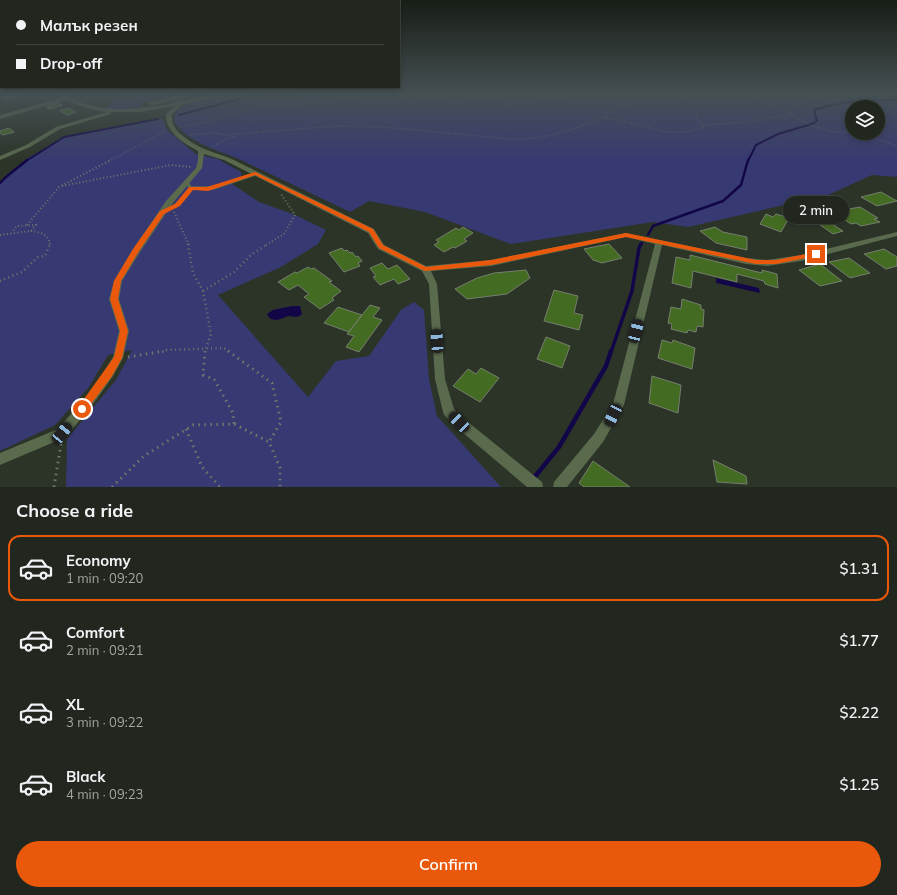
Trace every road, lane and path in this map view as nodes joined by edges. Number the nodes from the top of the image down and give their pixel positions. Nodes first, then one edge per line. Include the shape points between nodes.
1 (97, 117) edge
2 (169, 117) edge
3 (220, 117) edge
4 (697, 117) edge
5 (780, 117) edge
6 (795, 117) edge
7 (602, 118) joint
8 (702, 125) junction
9 (172, 128) junction
10 (267, 132) junction
11 (180, 135) junction
12 (897, 146) edge
13 (201, 151) junction
14 (0, 158) edge
15 (199, 168) junction
16 (255, 174) junction
17 (273, 183) junction
18 (189, 185) junction
19 (59, 187) junction
20 (172, 208) junction
21 (162, 212) junction
22 (27, 225) junction
23 (31, 231) junction
24 (12, 232) junction
25 (897, 234) edge
26 (0, 235) edge
27 (659, 242) junction
28 (425, 269) junction
29 (0, 281) edge
30 (203, 291) junction
31 (205, 348) junction
32 (118, 358) junction
33 (234, 424) junction
34 (186, 429) junction
35 (62, 433) junction
36 (269, 442) junction
37 (0, 459) edge
38 (54, 487) edge
39 (112, 487) edge
40 (220, 487) edge
41 (280, 487) edge
42 (537, 487) edge
43 (559, 487) edge

1 - 14 street via 58,128 28,146
2 - 9 street via 168,122
3 - 9 path via 203,123
4 - 8 path
5 - 8 path
6 - 12 path via 829,131 850,133
7 - 8 path via 668,132 685,132 704,127
7 - 10 path via 568,131 539,138 504,139 383,127 327,127
9 - 11 street
9 - 19 path
10 - 11 path
10 - 13 path via 225,138
11 - 13 street
13 - 15 street via 202,160
13 - 16 street via 226,159
15 - 18 street
15 - 19 path via 171,165
16 - 17 street
16 - 18 lane via 208,189
17 - 28 street via 371,231 381,247
17 - 30 path via 295,215 284,234 252,254 234,272
18 - 20 lane via 178,205
18 - 21 street
19 - 22 path
20 - 21 lane
20 - 30 path via 189,246 193,273
21 - 32 street via 118,281 114,299 124,331
22 - 23 path via 36,224
22 - 24 path via 16,226
23 - 24 path
23 - 29 path via 45,234 49,239 48,252 45,256 38,256 22,272
24 - 26 path
25 - 27 street via 801,258 767,262
27 - 28 street via 626,235 491,263
27 - 43 street via 618,405 597,441
28 - 42 street via 433,284 440,378 449,412
30 - 31 path via 211,334
31 - 32 path via 167,350
31 - 33 path via 203,375 214,379 233,413
31 - 36 path via 224,348 272,383 281,422
32 - 35 street via 92,397
33 - 34 path via 193,425
33 - 36 path
34 - 39 path via 144,456
34 - 40 path via 202,468
35 - 37 street
35 - 38 path
36 - 41 path via 280,468

